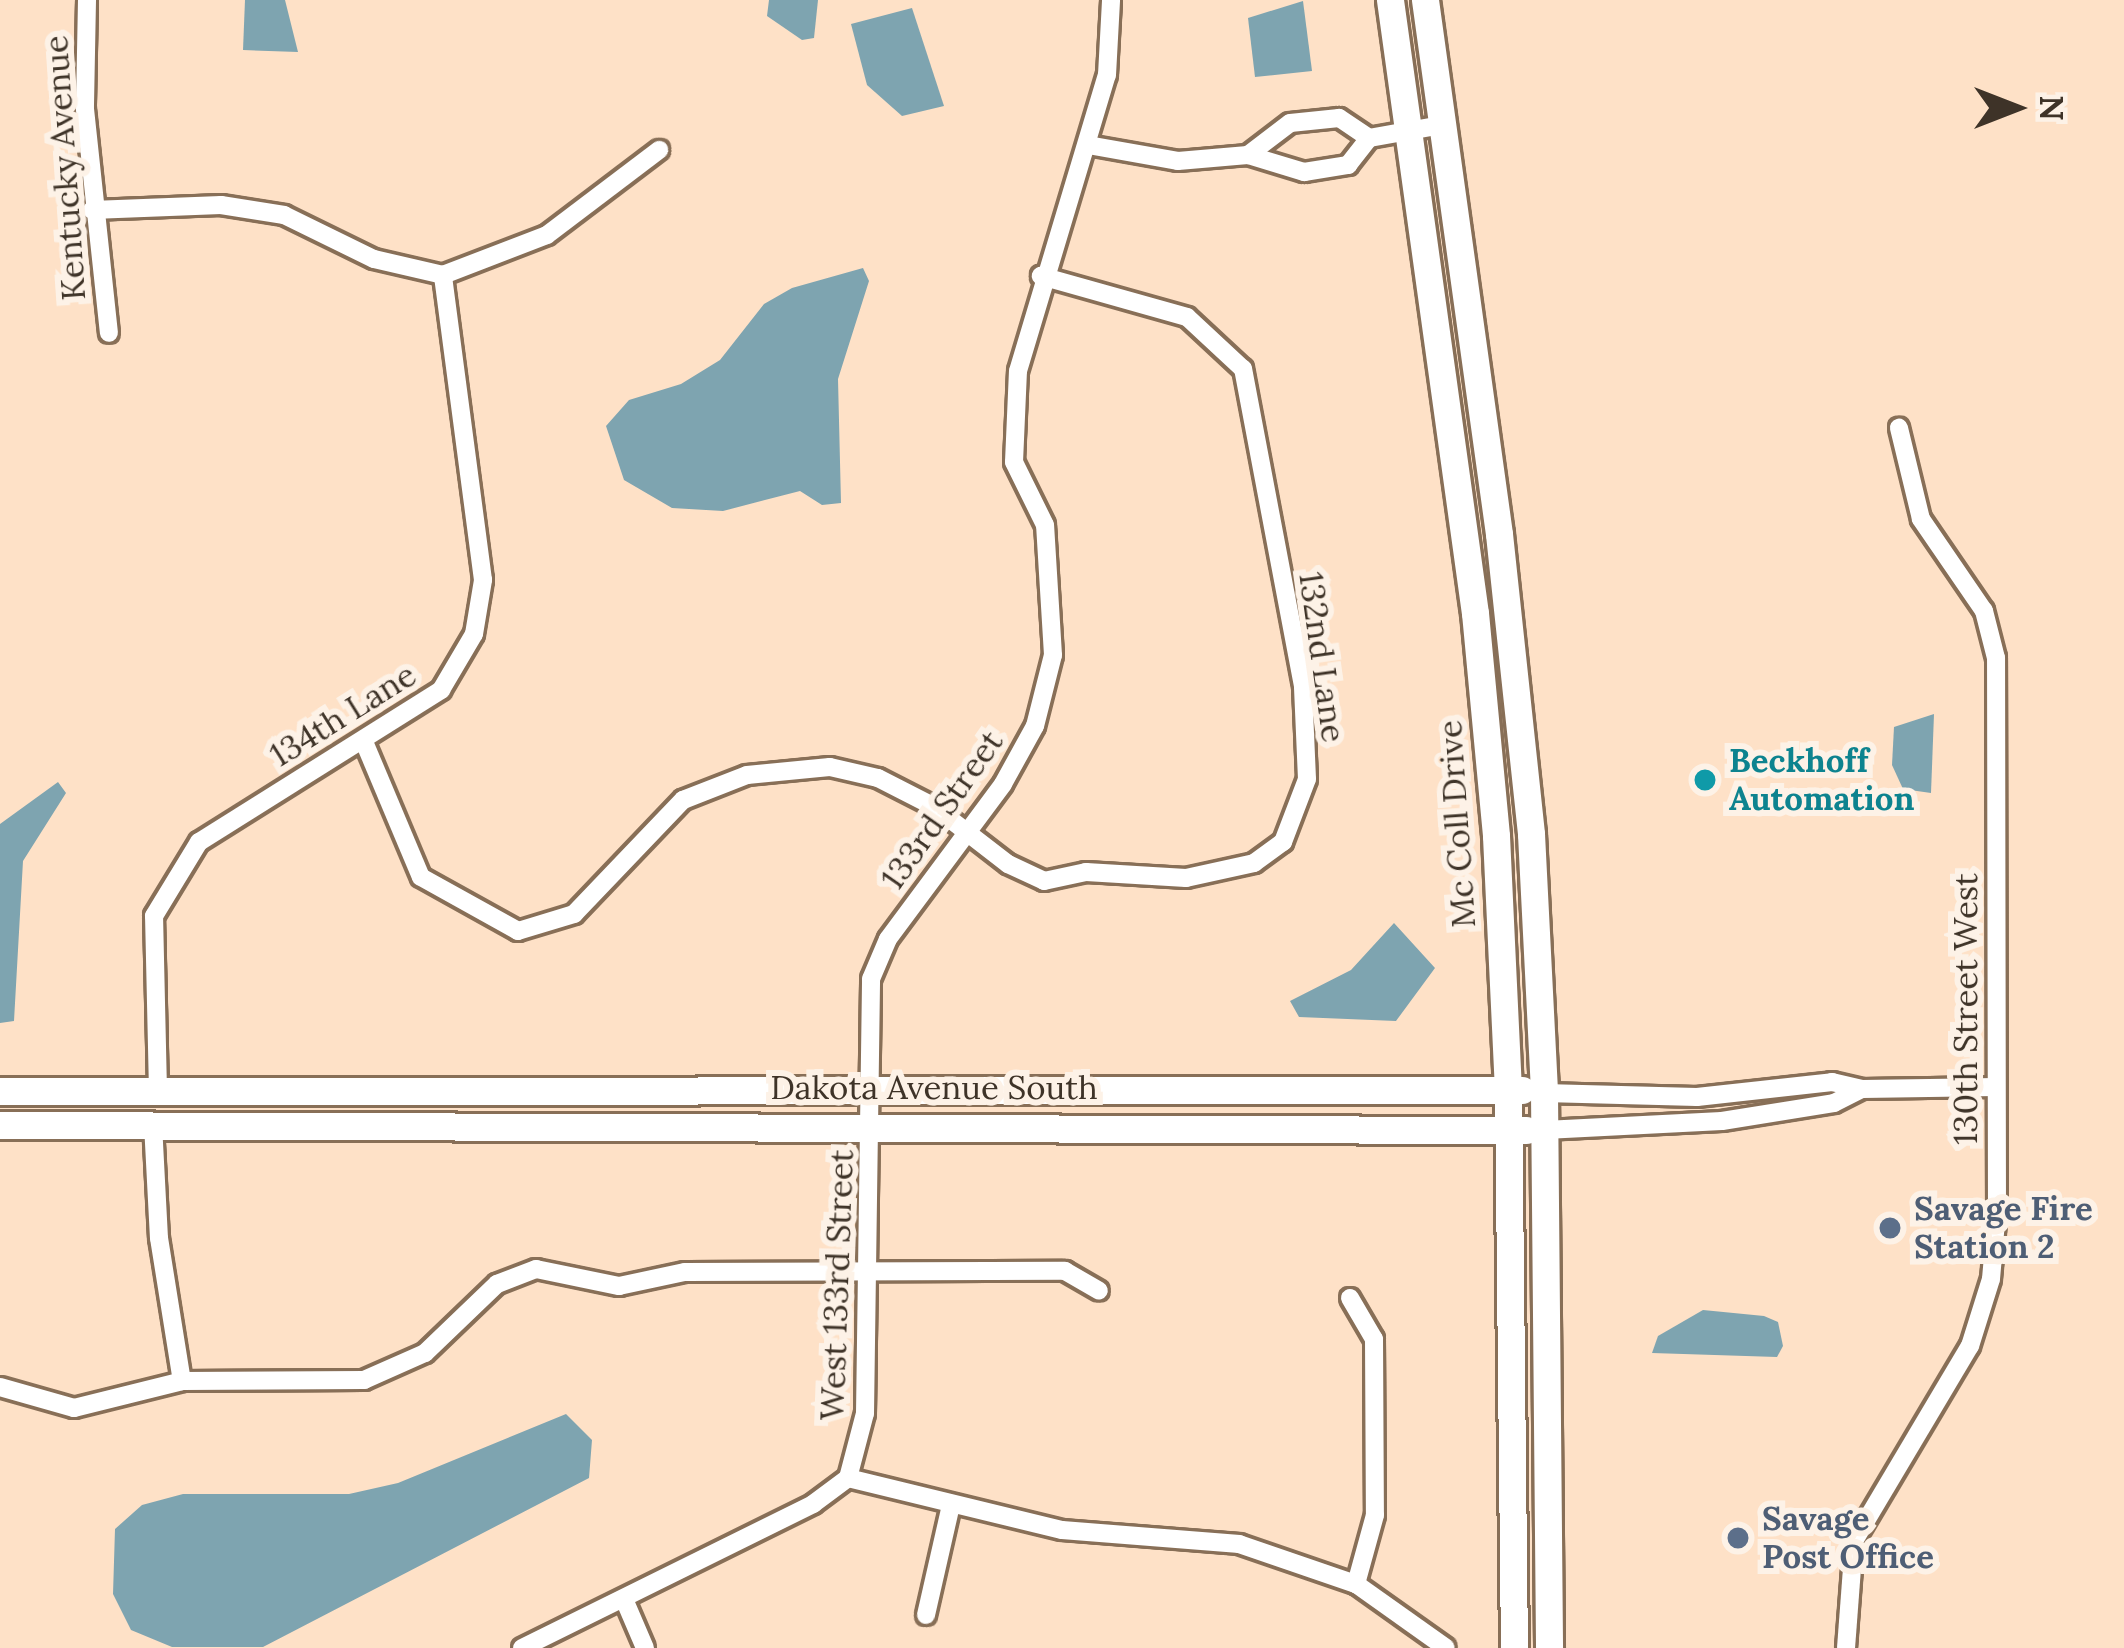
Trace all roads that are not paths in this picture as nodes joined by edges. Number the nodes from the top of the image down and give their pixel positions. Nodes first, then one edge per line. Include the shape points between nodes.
1 (87, 0) edge
2 (1111, 0) edge
3 (1390, 0) edge
4 (1425, 0) edge
5 (1442, 125) junction
6 (1407, 131) junction
7 (1369, 138) junction
8 (1088, 145) junction
9 (658, 150) dead end
10 (1248, 155) junction
11 (92, 210) junction
12 (443, 275) junction
13 (1041, 276) junction
14 (109, 333) dead end
15 (1899, 428) dead end
16 (365, 744) junction
17 (967, 833) junction
18 (1996, 1087) junction
19 (1508, 1088) junction
20 (1862, 1089) junction
21 (0, 1091) edge
22 (158, 1091) junction
23 (872, 1091) junction
24 (1544, 1093) junction
25 (872, 1123) junction
26 (153, 1124) junction
27 (0, 1125) edge
28 (1509, 1129) junction
29 (1545, 1130) junction
30 (869, 1270) junction
31 (1100, 1291) dead end
32 (1350, 1298) dead end
33 (182, 1381) junction
34 (0, 1387) edge
35 (848, 1478) junction
36 (951, 1505) junction
37 (1356, 1584) junction
38 (624, 1599) junction
39 (926, 1615) dead end
40 (522, 1648) edge
41 (645, 1648) edge
42 (1445, 1648) edge
43 (1514, 1648) edge
44 (1549, 1648) edge
45 (1846, 1648) edge

1 - 11 street, Kentucky Avenue
2 - 8 street via 1107,75
3 - 6 main road, Mc Coll Drive
4 - 5 main road
5 - 6 street
5 - 24 main road via 1519,703
6 - 7 street
6 - 19 main road, Mc Coll Drive via 1475,613
7 - 10 street via 1348,165 1304,172
7 - 10 street via 1339,118 1291,123
8 - 10 street via 1178,161
8 - 13 street, 133rd Street
9 - 12 street via 547,235
11 - 12 street via 221,205 284,214 374,259
11 - 14 street, Kentucky Avenue
12 - 16 street, 134th Lane via 483,580 474,634 441,690
13 - 17 street, 133rd Street via 1018,371 1014,462 1045,524 1053,655 1035,725
13 - 17 street, 132nd Lane via 1187,317 1243,369 1303,686 1307,779 1282,842 1254,863 1220,873 1086,872 1044,880
15 - 18 street, 130th Street West via 1921,519 1984,611 1996,658
16 - 17 street, 132nd Lane via 421,877 518,931 574,914 683,800 747,776 830,767 878,778
16 - 22 street, 134th Lane via 200,842 154,916
17 - 23 street, 133rd Street via 888,939 871,979
18 - 20 street, Dakota Avenue South
18 - 45 street, 130th Street West via 1995,1246 1984,1310 1954,1380 1854,1541
19 - 23 main road, Dakota Avenue South
19 - 24 main road, Dakota Avenue South
19 - 28 main road, Mc Coll Drive
20 - 24 street, Dakota Avenue South via 1832,1082 1696,1097
20 - 29 street, Dakota Avenue South via 1834,1103 1722,1121
21 - 22 main road, Dakota Avenue South
22 - 23 main road, Dakota Avenue South
23 - 25 street, West 133rd Street
24 - 29 main road
25 - 26 main road, Dakota Avenue South
25 - 28 main road, Dakota Avenue South
25 - 30 street, West 133rd Street
26 - 27 main road, Dakota Avenue South
26 - 33 street via 159,1238
28 - 29 main road, Dakota Avenue South
28 - 43 main road, Mc Coll Drive
29 - 44 main road
30 - 31 street via 1065,1271
30 - 33 street via 685,1272 619,1286 536,1269 497,1284 425,1353 384,1375
30 - 35 street, West 133rd Street via 864,1435
32 - 37 street via 1374,1339 1375,1515
33 - 34 street via 74,1408
35 - 36 street
35 - 38 street via 813,1504
36 - 37 street via 1078,1532 1213,1538
36 - 39 street
37 - 42 street
38 - 40 street
38 - 41 street

